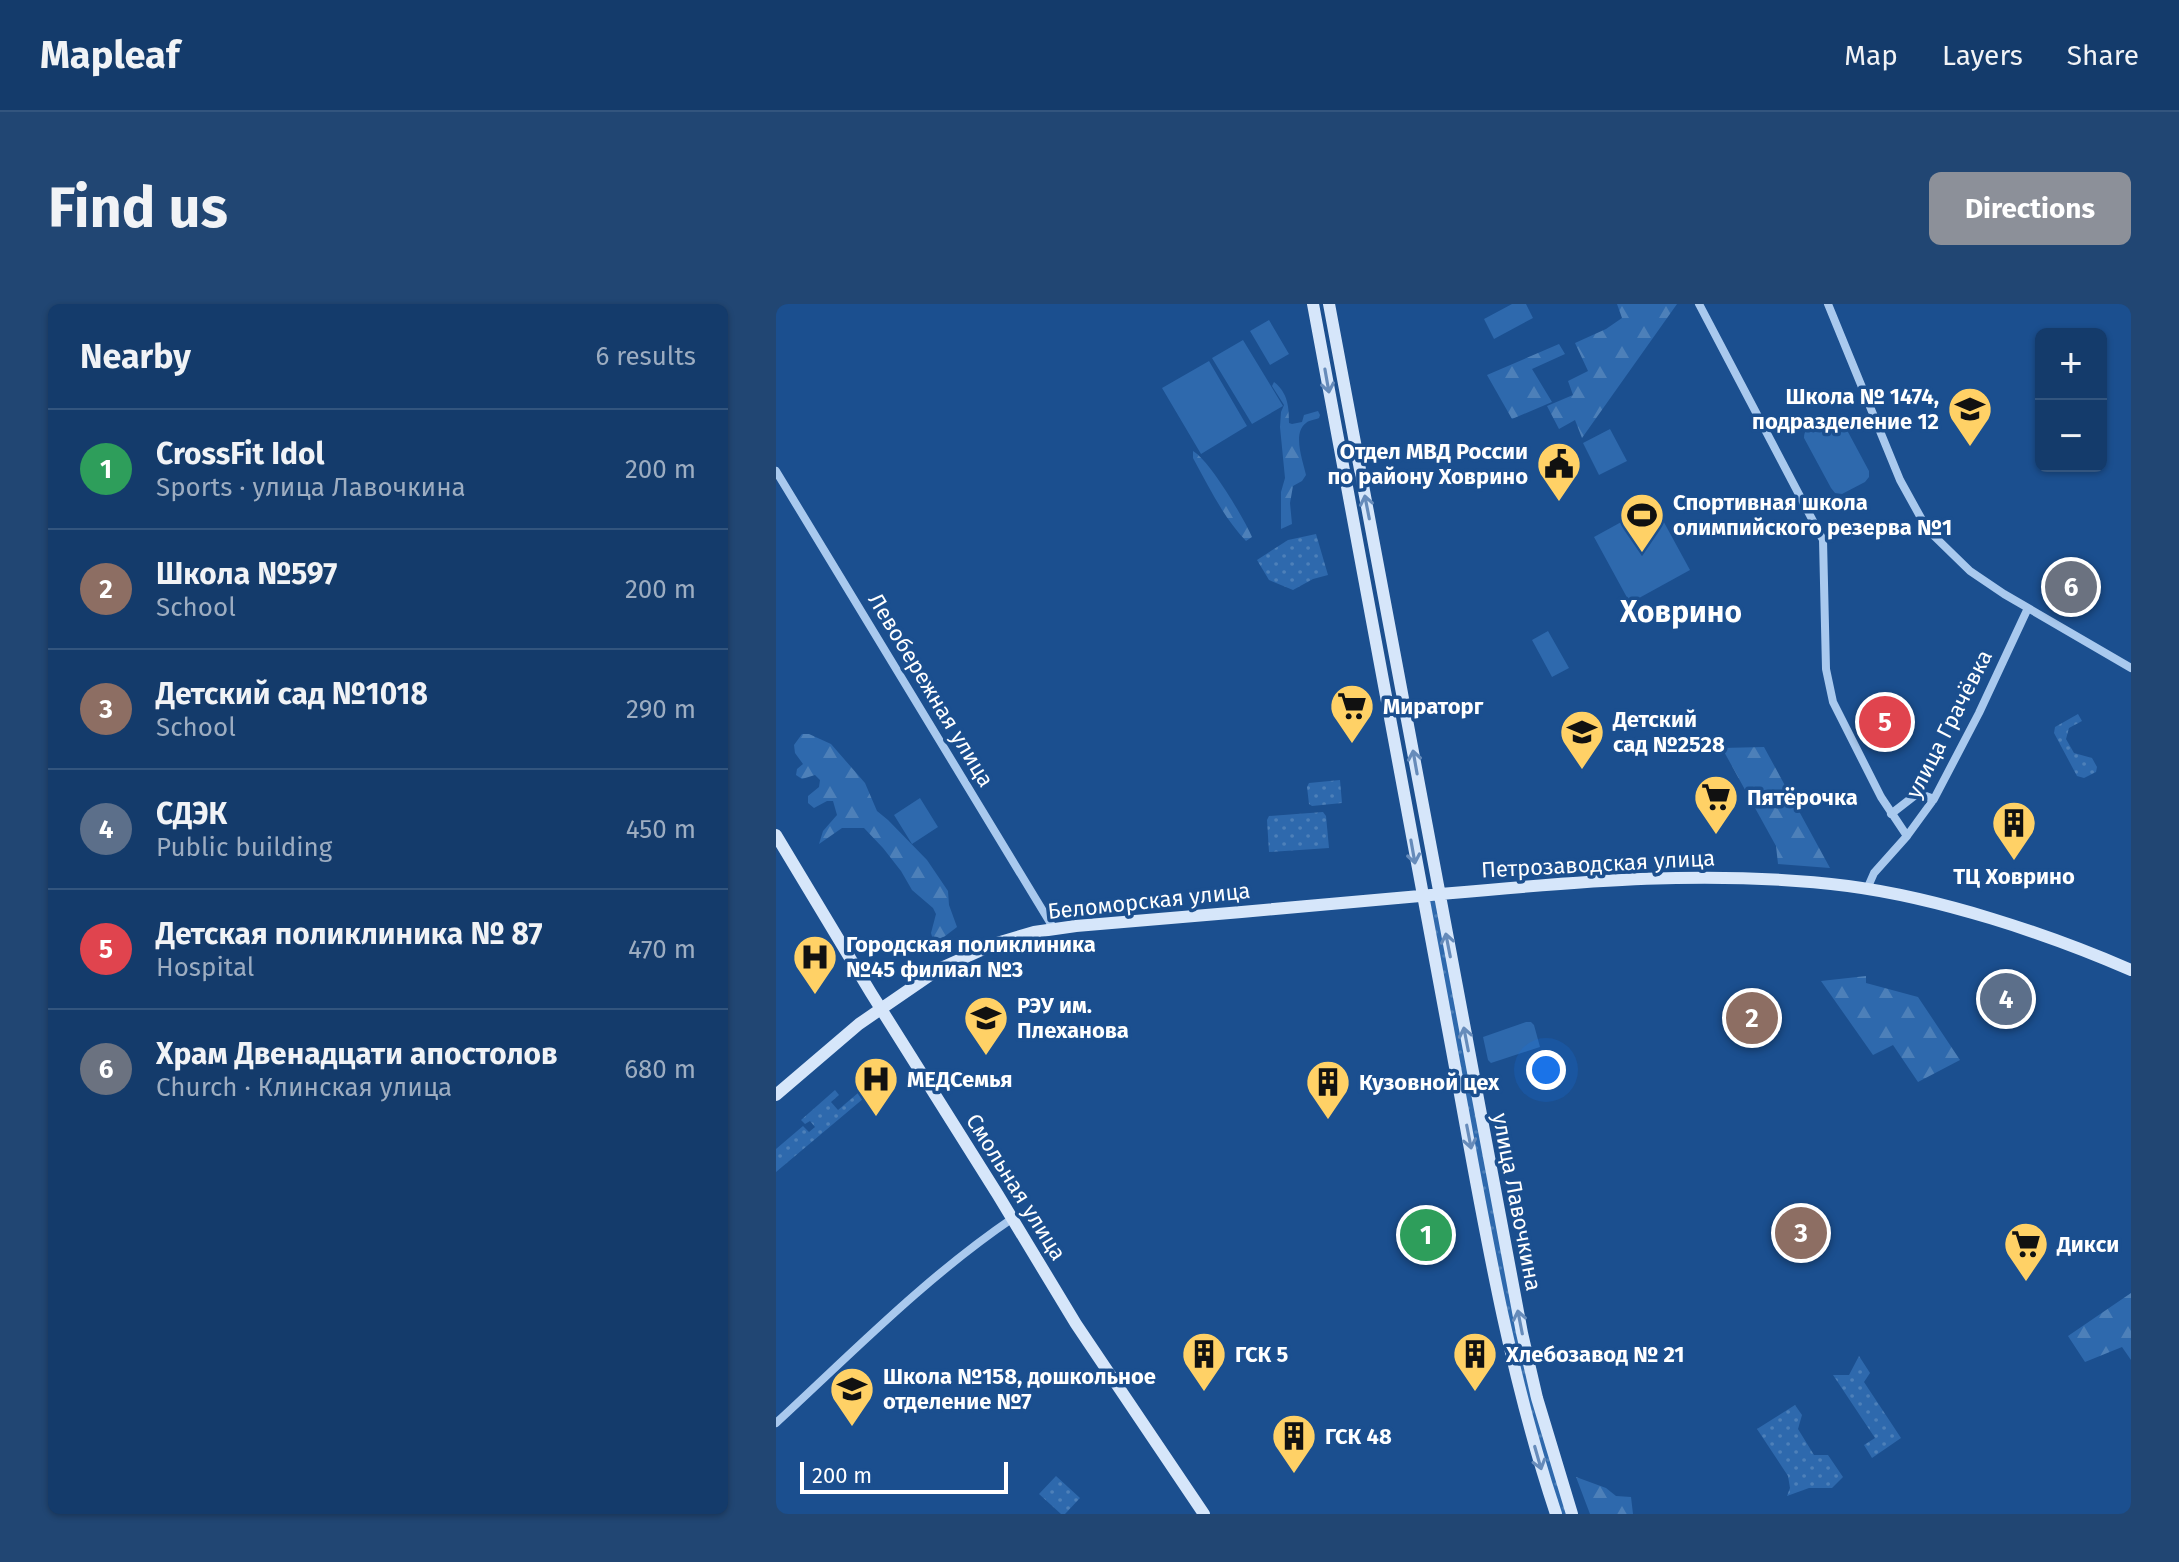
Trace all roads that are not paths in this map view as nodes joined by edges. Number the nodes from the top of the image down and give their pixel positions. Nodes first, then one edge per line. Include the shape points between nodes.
1 (1313, 304) edge
2 (1329, 304) edge
3 (1699, 304) edge
4 (1828, 304) edge
5 (776, 471) edge
6 (2028, 608) junction
7 (1393, 639) junction
8 (1375, 643) junction
9 (2131, 668) edge
10 (1934, 799) junction
11 (1423, 805) junction
12 (1405, 808) junction
13 (1891, 814) junction
14 (776, 835) edge
15 (1907, 836) junction
16 (1867, 889) junction
17 (1439, 894) junction
18 (1421, 896) junction
19 (1054, 929) junction
20 (2131, 970) edge
21 (882, 1009) junction
22 (776, 1095) edge
23 (776, 1106) edge
24 (1013, 1218) junction
25 (1532, 1379) junction
26 (1518, 1382) junction
27 (1537, 1398) junction
28 (1523, 1402) junction
29 (776, 1423) edge
30 (1204, 1514) edge
31 (1556, 1514) edge
32 (1572, 1514) edge

1 -> 8 main road, улица Лавочкина
7 -> 2 main road, улица Лавочкина
3 - 13 street via 1823,540 1829,688
4 - 6 street via 1892,462 1921,518 1970,571
5 - 19 street, Левобережная улица
6 - 9 street
6 - 10 street, улица Грачёвка
7 - 8 street
11 -> 7 main road, улица Лавочкина
8 - 12 main road, улица Лавочкина
10 - 13 street via 1918,793
10 - 15 street, улица Грачёвка
11 - 12 street via 1414,816
11 - 17 main road, улица Лавочкина
12 -> 18 main road, улица Лавочкина
13 - 15 street
14 - 21 main road, Смольная улица
15 - 16 street, улица Грачёвка via 1874,873
16 - 17 main road, Петрозаводская улица via 1699,876
16 - 20 main road, Петрозаводская улица via 1980,916
17 - 18 main road, Беломорская улица
25 -> 17 main road, улица Лавочкина
18 - 19 main road, Беломорская улица
18 -> 26 main road, улица Лавочкина
19 - 21 main road, Беломорская улица via 997,943 953,962
21 - 22 main road, Беломорская улица
21 - 23 main road, Беломорская улица
21 - 24 main road, Смольная улица
24 - 29 street via 911,1299
24 - 30 main road, Смольная улица
25 - 26 main road via 1527,1388
25 - 27 main road, улица Лавочкина
26 - 28 main road, улица Лавочкина
27 - 28 main road via 1528,1393
27 - 32 main road, улица Лавочкина
28 -> 31 main road, улица Лавочкина

